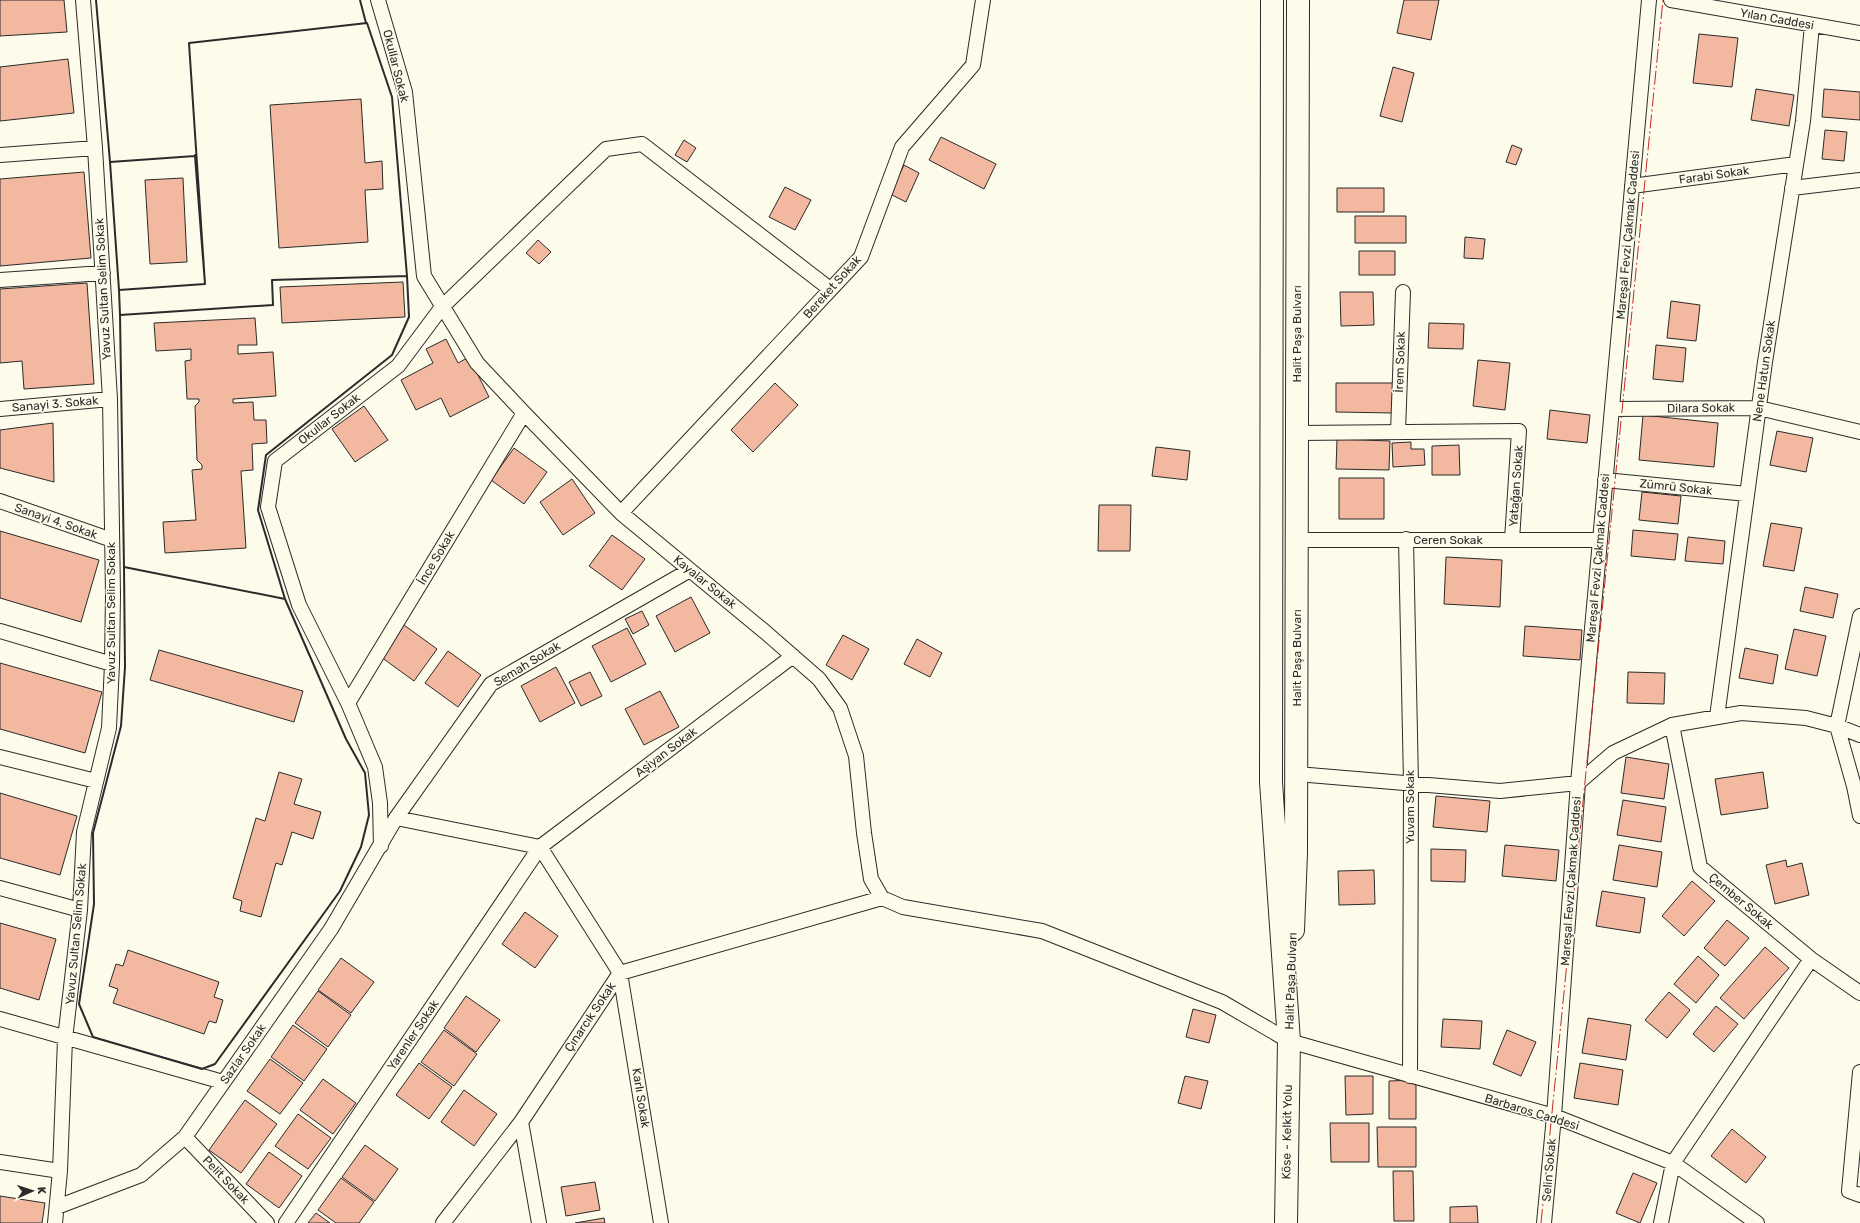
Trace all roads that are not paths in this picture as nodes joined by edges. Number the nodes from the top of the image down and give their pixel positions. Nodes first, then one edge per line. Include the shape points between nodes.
1 (83, 0) edge
2 (378, 0) edge
3 (983, 0) edge
4 (1272, 0) edge
5 (1298, 0) edge
6 (1649, 0) edge
7 (1671, 0) edge
8 (1812, 25) junction
9 (1860, 34) edge
10 (95, 148) junction
11 (0, 155) edge
12 (1796, 164) junction
13 (1860, 180) edge
14 (1632, 186) junction
15 (1792, 188) junction
16 (103, 273) junction
17 (0, 280) edge
18 (830, 290) junction
19 (1403, 292) dead end
20 (442, 307) junction
21 (110, 399) junction
22 (0, 408) edge
23 (1759, 408) junction
24 (1612, 409) junction
25 (524, 413) junction
26 (1297, 432) junction
27 (1398, 432) junction
28 (1860, 432) edge
29 (1606, 480) junction
30 (1747, 494) junction
31 (0, 502) edge
32 (621, 513) junction
33 (1406, 539) junction
34 (112, 540) junction
35 (1297, 540) junction
36 (1512, 540) junction
37 (1600, 540) junction
38 (690, 570) junction
39 (1860, 616) edge
40 (0, 631) edge
41 (793, 656) junction
42 (112, 664) junction
43 (348, 703) junction
44 (1717, 717) junction
45 (1672, 725) junction
46 (1837, 726) junction
47 (1860, 735) edge
48 (0, 757) edge
49 (1297, 774) junction
50 (96, 781) junction
51 (1411, 783) junction
52 (1578, 783) junction
53 (1857, 787) edge
54 (1860, 816) edge
55 (396, 818) junction
56 (381, 846) junction
57 (540, 847) junction
58 (0, 888) edge
59 (882, 898) junction
60 (80, 910) junction
61 (1811, 959) junction
62 (620, 973) junction
63 (1860, 993) edge
64 (0, 1019) edge
65 (65, 1039) junction
66 (1289, 1041) junction
67 (1860, 1072) edge
68 (1410, 1076) junction
69 (223, 1082) junction
70 (1554, 1116) junction
71 (521, 1122) junction
72 (185, 1137) junction
73 (0, 1162) edge
74 (1673, 1163) junction
75 (60, 1171) junction
76 (1855, 1193) edge
77 (57, 1207) junction
78 (55, 1223) edge
79 (267, 1223) edge
80 (286, 1223) edge
81 (443, 1223) edge
82 (539, 1223) edge
83 (661, 1223) edge
84 (1286, 1223) edge
85 (1544, 1223) edge
86 (1661, 1223) edge
87 (1757, 1223) edge

1 - 10 street, Yavuz Sultan Selim Sokak
2 - 20 street, Okullar Sokak via 404,92 424,276
3 - 18 street, Bereket Sokak via 973,65 902,147 861,257
4 - 66 main road, Halit Paşa Bulvarı via 1271,782
5 - 26 main road, Halit Paşa Bulvarı
6 - 14 street, Mareşal Fevzi Çakmak Caddesi
7 - 8 street, Yılan Caddesi
8 - 9 street, Yılan Caddesi
8 - 12 street, Nene Hatun Sokak via 1803,121
10 - 11 street
10 - 16 street, Yavuz Sultan Selim Sokak
12 - 14 street, Farabi Sokak
12 - 15 street, Nene Hatun Sokak
13 - 15 street
14 - 24 street, Mareşal Fevzi Çakmak Caddesi
15 - 23 street, Nene Hatun Sokak
16 - 17 street
16 - 21 street, Yavuz Sultan Selim Sokak
18 - 20 street via 642,144 606,149
18 - 32 street, Bereket Sokak
19 - 27 street, İrem Sokak
20 - 25 street, Kayalar Sokak via 477,363
20 - 43 street, Okullar Sokak via 398,366 275,461 268,507 299,605
21 - 22 street, Sanayi 3. Sokak
21 - 34 street, Yavuz Sultan Selim Sokak
23 - 24 street, Dilara Sokak
23 - 28 street, Dilara Sokak
23 - 30 street, Nene Hatun Sokak
24 - 29 street, Mareşal Fevzi Çakmak Caddesi
25 - 32 street, Kayalar Sokak
25 - 43 street, İnce Sokak
26 - 27 street
26 - 35 main road, Halit Paşa Bulvarı
27 - 36 street, Yatağan Sokak via 1519,431
29 - 30 street, Zümrü Sokak
29 - 37 street, Mareşal Fevzi Çakmak Caddesi
30 - 44 street, Nene Hatun Sokak
31 - 34 street, Sanayi 4. Sokak
32 - 38 street, Kayalar Sokak
33 - 35 street, Ceren Sokak
33 - 36 street, Ceren Sokak
33 - 51 street, Yuvam Sokak
34 - 42 street, Yavuz Sultan Selim Sokak
35 - 49 main road, Halit Paşa Bulvarı
36 - 37 street, Ceren Sokak
37 - 52 street, Mareşal Fevzi Çakmak Caddesi
38 - 41 street, Kayalar Sokak
38 - 55 street, Semah Sokak via 492,684
39 - 46 street
40 - 42 street
41 - 57 street, Aşiyan Sokak
41 - 59 street, Kayalar Sokak via 820,679 840,708 856,756 871,879
42 - 50 street, Yavuz Sultan Selim Sokak via 109,728
43 - 56 street, Okullar Sokak via 375,767 380,803
44 - 45 street
44 - 46 street via 1741,713 1806,718
45 - 52 street via 1613,754
45 - 61 street, Çember Sokak via 1700,868
46 - 47 street
46 - 53 street
48 - 50 street
49 - 51 street
49 - 66 main road, Halit Paşa Bulvarı
50 - 60 street, Yavuz Sultan Selim Sokak via 84,832
51 - 52 street via 1500,791
51 - 68 street, Yuvam Sokak
52 - 70 street, Mareşal Fevzi Çakmak Caddesi
53 - 54 street
55 - 56 street, Semah Sokak
55 - 57 street
56 - 69 street, Sazlar Sokak via 331,928
57 - 62 street
57 - 80 street, Yarenler Sokak
58 - 60 street
59 - 62 street, Çınarcık Sokak
59 - 66 street, Barbaros Caddesi via 903,907 1042,931 1222,1002
60 - 65 street, Yavuz Sultan Selim Sokak
61 - 63 street, Çember Sokak
61 - 74 street
62 - 71 street, Çınarcık Sokak
62 - 83 street, Karlı Sokak
64 - 65 street
65 - 69 street
65 - 75 street, Yavuz Sultan Selim Sokak
66 - 68 street, Barbaros Caddesi
66 - 84 main road, Köse - Kelkit Yolu
67 - 76 street
68 - 70 street, Barbaros Caddesi
69 - 72 street, Sazlar Sokak
70 - 74 street, Barbaros Caddesi
70 - 85 street, Selin Sokak
71 - 81 street, Çınarcık Sokak
71 - 82 street
72 - 77 street, Sazlar Sokak via 141,1175
72 - 79 street, Pelit Sokak
73 - 75 street
74 - 86 street
74 - 87 street, Barbaros Caddesi
75 - 77 street, Yavuz Sultan Selim Sokak
77 - 78 street, Yavuz Sultan Selim Sokak

